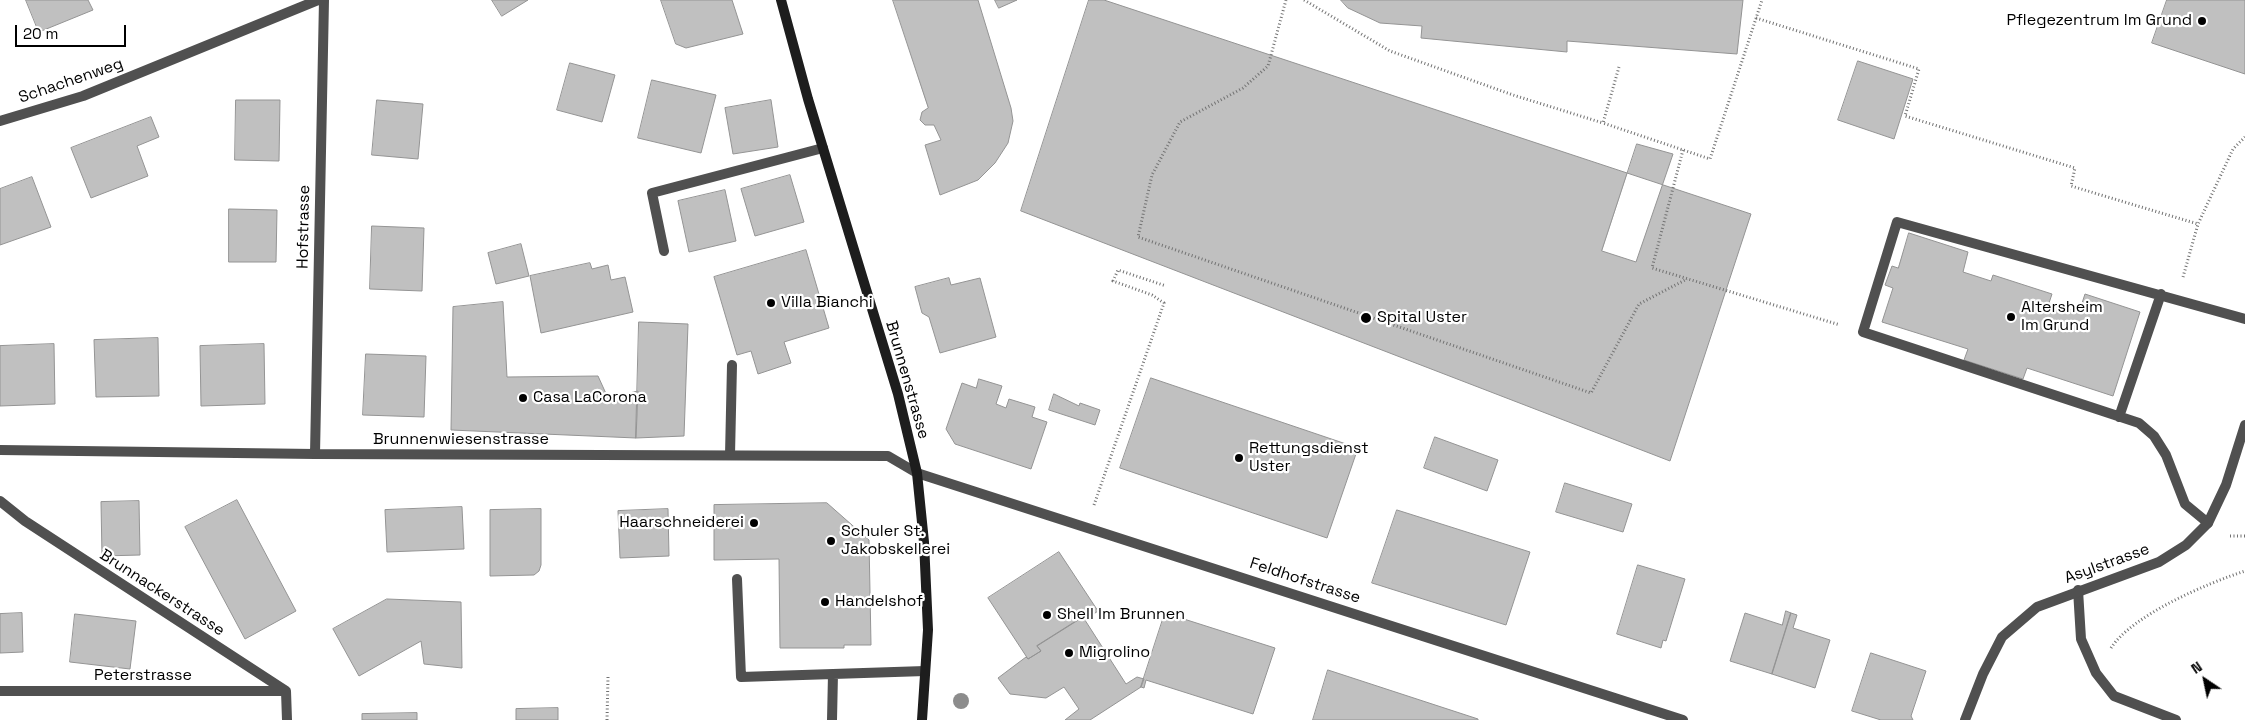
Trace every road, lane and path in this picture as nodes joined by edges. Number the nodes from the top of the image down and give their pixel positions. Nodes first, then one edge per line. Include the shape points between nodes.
1 (318, 0) edge
2 (324, 0) edge
3 (781, 0) edge
4 (1286, 0) edge
5 (1304, 0) edge
6 (1762, 0) edge
7 (1756, 18) junction
8 (1619, 67) dead end
9 (0, 121) edge
10 (1603, 123) junction
11 (2245, 137) edge
12 (823, 148) junction
13 (1683, 150) junction
14 (2198, 224) junction
15 (664, 251) dead end
16 (1688, 279) junction
17 (1166, 286) dead end
18 (2161, 294) junction
19 (2177, 299) junction
20 (2245, 319) edge
21 (1863, 332) junction
22 (732, 365) dead end
23 (2119, 417) junction
24 (2245, 425) edge
25 (0, 450) edge
26 (315, 454) junction
27 (730, 455) junction
28 (917, 473) junction
29 (0, 501) edge
30 (2208, 523) junction
31 (1086, 527) junction
32 (2245, 571) edge
33 (737, 579) dead end
34 (2078, 590) junction
35 (925, 671) junction
36 (2096, 673) junction
37 (833, 674) junction
38 (608, 677) dead end
39 (0, 691) edge
40 (286, 691) junction
41 (286, 720) edge
42 (607, 720) edge
43 (832, 720) edge
44 (922, 720) edge
45 (1683, 720) edge
46 (1965, 720) edge
47 (2176, 720) edge

1 - 9 street, Schachenweg via 83,96
2 - 26 street, Hofstrasse
3 - 12 main road, Brunnenstrasse
4 - 16 path via 1268,66 1243,88 1180,122 1152,175 1138,237 1591,393 1638,304
5 - 10 path via 1390,52
6 - 7 path
7 - 13 path via 1710,159
7 - 14 path via 1918,69 1904,116 2076,168 2071,186
8 - 10 path
10 - 13 path
11 - 14 path via 2234,149
12 - 15 street via 652,193
12 - 28 main road, Brunnenstrasse via 898,394
13 - 16 path via 1652,268
14 - 19 path
16 - 21 path
17 - 31 path via 1118,270 1113,281 1152,295 1164,303
18 - 19 street
18 - 21 street via 1897,222
18 - 23 street
19 - 20 street
21 - 23 street
22 - 27 street
23 - 30 street via 2139,424 2154,436 2166,455 2186,504
24 - 30 street, Asylstrasse via 2226,485
25 - 26 street, Brunnenwiesenstrasse
26 - 27 street, Brunnenwiesenstrasse
27 - 28 street, Brunnenwiesenstrasse via 888,456
28 - 31 street, Feldhofstrasse
28 - 35 main road, Brunnenstrasse via 928,630
29 - 40 street, Brunnackerstrasse via 25,521
30 - 34 street, Asylstrasse via 2186,545 2159,562
31 - 45 street, Feldhofstrasse
32 - 36 path via 2158,608 2118,637
33 - 37 street via 741,677
34 - 36 street via 2081,639
34 - 46 street, Asylstrasse via 2037,607 2002,637
35 - 37 street
35 - 44 main road, Brunnenstrasse
36 - 47 street via 2114,696
37 - 43 street
38 - 42 path
39 - 40 street, Peterstrasse
40 - 41 street

